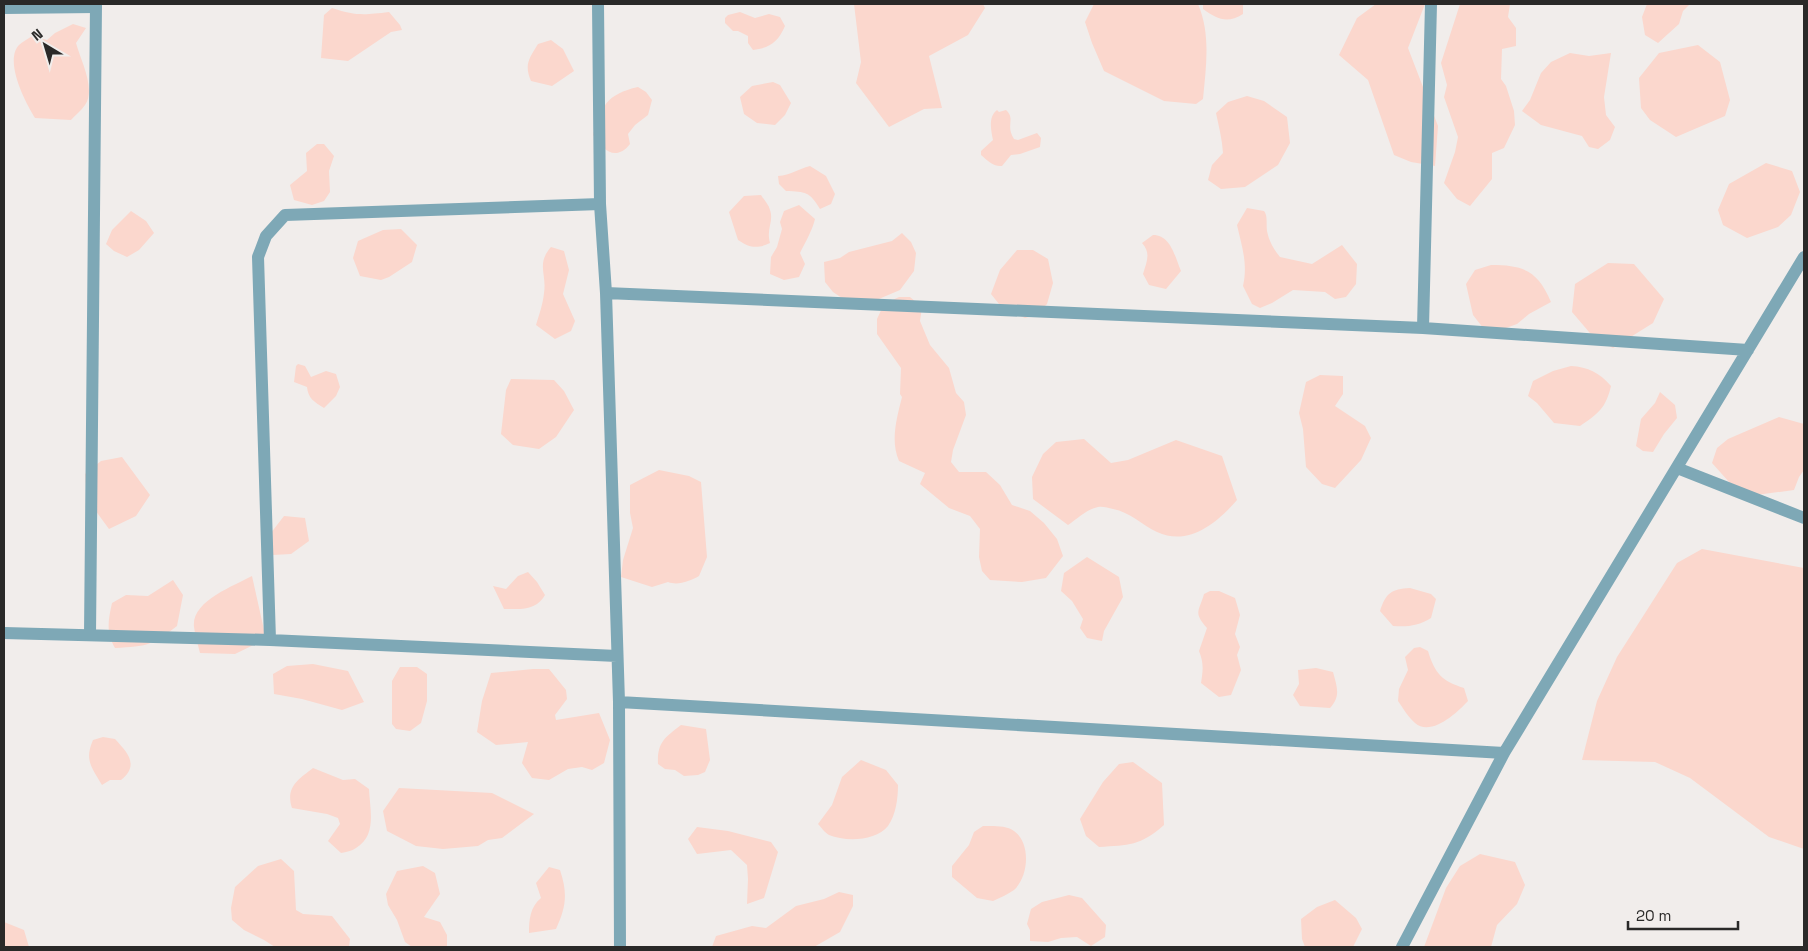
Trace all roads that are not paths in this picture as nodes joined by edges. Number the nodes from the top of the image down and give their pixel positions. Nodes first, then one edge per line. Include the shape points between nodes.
1 (598, 4) edge
2 (1431, 4) edge
3 (96, 5) edge
4 (4, 8) edge
5 (600, 204) junction
6 (1804, 257) edge
7 (606, 293) junction
8 (1423, 328) junction
9 (1748, 350) junction
10 (1677, 468) junction
11 (1804, 518) edge
12 (4, 633) edge
13 (90, 635) junction
14 (270, 640) junction
15 (617, 656) junction
16 (619, 702) junction
17 (1504, 753) junction
18 (620, 947) edge
19 (1402, 947) edge

1 - 5 street
2 - 8 street
3 - 4 street
3 - 13 street
5 - 7 street
5 - 14 street via 285,215 266,236 258,257
6 - 9 street
7 - 8 street
7 - 15 street
8 - 9 street
9 - 10 street
10 - 11 street
10 - 17 street
12 - 13 street
13 - 14 street
14 - 15 street
15 - 16 street
16 - 17 street
16 - 18 street
17 - 19 street

